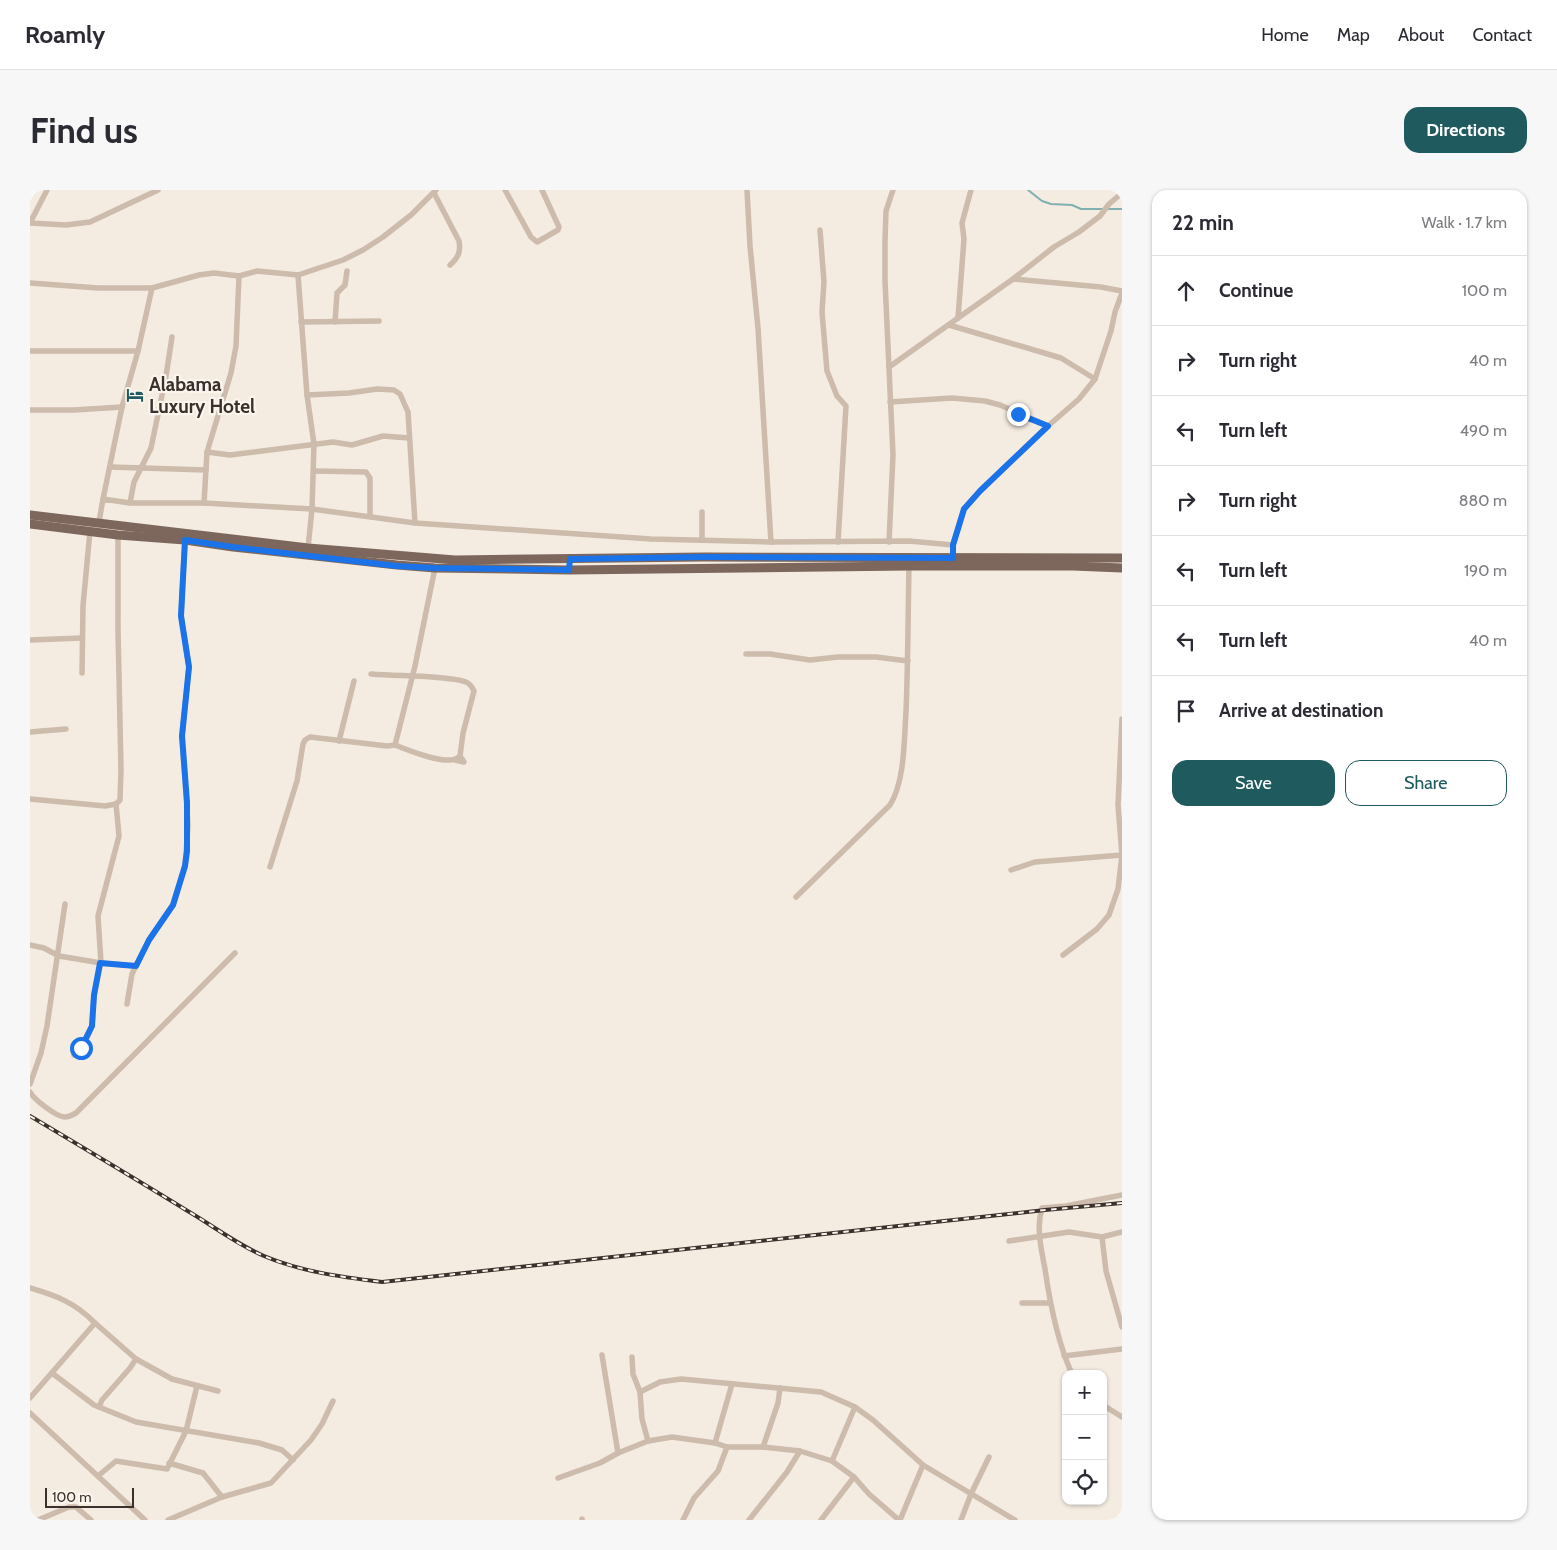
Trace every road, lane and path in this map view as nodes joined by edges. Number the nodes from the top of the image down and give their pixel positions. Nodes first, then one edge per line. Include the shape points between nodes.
1 (47, 190) edge
2 (504, 190) edge
3 (542, 190) edge
4 (746, 190) edge
5 (893, 190) edge
6 (970, 190) edge
7 (156, 191) edge
8 (435, 191) edge
9 (1122, 193) edge
10 (30, 223) edge
11 (820, 230) dead end
12 (450, 265) dead end
13 (347, 271) dead end
14 (298, 275) junction
15 (239, 276) junction
16 (1013, 279) junction
17 (30, 283) edge
18 (152, 288) junction
19 (1122, 292) edge
20 (958, 318) junction
21 (379, 321) dead end
22 (301, 322) junction
23 (335, 322) junction
24 (949, 325) junction
25 (172, 337) dead end
26 (138, 350) junction
27 (30, 351) edge
28 (889, 367) junction
29 (1095, 378) junction
30 (307, 396) junction
31 (890, 402) junction
32 (122, 407) junction
33 (30, 410) edge
34 (1048, 426) junction
35 (409, 438) junction
36 (314, 444) junction
37 (207, 452) junction
38 (111, 467) dead end
39 (140, 468) junction
40 (206, 470) junction
41 (314, 471) junction
42 (103, 499) junction
43 (130, 503) junction
44 (204, 503) junction
45 (312, 509) junction
46 (702, 512) dead end
47 (30, 514) edge
48 (370, 516) junction
49 (99, 522) junction
50 (415, 523) junction
51 (30, 524) edge
52 (90, 531) junction
53 (118, 535) junction
54 (185, 540) junction
55 (702, 540) junction
56 (771, 542) junction
57 (838, 542) junction
58 (889, 542) junction
59 (953, 545) junction
60 (308, 548) junction
61 (953, 558) junction
62 (1122, 558) edge
63 (570, 559) junction
64 (909, 566) junction
65 (435, 568) junction
66 (1122, 568) edge
67 (569, 570) junction
68 (82, 638) junction
69 (30, 640) edge
70 (746, 654) dead end
71 (908, 661) junction
72 (82, 673) dead end
73 (370, 674) dead end
74 (413, 674) junction
75 (354, 681) dead end
76 (1122, 719) edge
77 (66, 729) dead end
78 (30, 732) edge
79 (339, 741) junction
80 (395, 745) junction
81 (30, 799) edge
82 (116, 804) junction
83 (1122, 855) edge
84 (270, 867) dead end
85 (1011, 870) dead end
86 (796, 897) dead end
87 (65, 904) dead end
88 (30, 945) edge
89 (235, 952) dead end
90 (1063, 955) dead end
91 (59, 956) junction
92 (100, 963) junction
93 (136, 966) junction
94 (127, 1004) dead end
95 (74, 1055) dead end
96 (30, 1084) edge
97 (30, 1092) edge
98 (1122, 1195) edge
99 (1122, 1232) edge
100 (1040, 1237) junction
101 (1102, 1237) junction
102 (1009, 1241) dead end
103 (30, 1288) edge
104 (1022, 1303) dead end
105 (1050, 1303) junction
106 (95, 1323) junction
107 (1122, 1327) edge
108 (1122, 1349) edge
109 (602, 1354) dead end
110 (1064, 1356) junction
111 (632, 1357) dead end
112 (136, 1359) junction
113 (1070, 1370) edge
114 (52, 1373) junction
115 (732, 1384) junction
116 (197, 1386) junction
117 (780, 1388) junction
118 (218, 1391) dead end
119 (640, 1392) junction
120 (30, 1398) edge
121 (333, 1401) dead end
122 (99, 1407) junction
123 (855, 1407) junction
124 (1107, 1408) edge
125 (30, 1413) edge
126 (1122, 1417) edge
127 (186, 1431) junction
128 (648, 1441) junction
129 (715, 1443) junction
130 (726, 1447) junction
131 (763, 1447) junction
132 (800, 1451) junction
133 (618, 1453) junction
134 (989, 1457) dead end
135 (293, 1460) junction
136 (832, 1461) junction
137 (169, 1463) junction
138 (923, 1465) junction
139 (98, 1476) junction
140 (854, 1477) junction
141 (558, 1478) dead end
142 (970, 1494) junction
143 (222, 1497) junction
144 (38, 1520) edge
145 (92, 1520) edge
146 (145, 1520) edge
147 (168, 1520) edge
148 (683, 1520) edge
149 (749, 1520) edge
150 (821, 1520) edge
151 (899, 1520) edge
152 (960, 1520) edge
153 (1015, 1520) edge

1 - 10 street
2 - 3 street via 537,242 558,230 559,226
4 - 56 street
5 - 28 street via 886,211 884,281
6 - 20 street via 962,223 964,239
7 - 10 street via 90,222 66,225
8 - 12 street via 460,241 456,260
8 - 14 street via 411,215 363,250
9 - 16 street via 1100,216
11 - 57 street via 824,258 822,312 827,371 846,406
13 - 23 street via 345,285 337,293
14 - 15 street via 257,271
14 - 22 street
15 - 18 street via 199,275
15 - 37 street via 236,346
16 - 19 street
16 - 20 street
17 - 18 street
18 - 26 street
19 - 29 street
20 - 24 street
21 - 23 street
22 - 23 street
22 - 30 street
24 - 28 street
24 - 29 street via 1061,358
25 - 39 street via 151,448
26 - 27 street
26 - 32 street
28 - 31 street
29 - 34 street via 1079,399
30 - 35 street via 394,390 400,394 408,412
30 - 36 street
31 - 34 street via 952,398 985,402 1000,405
31 - 58 street via 893,455
32 - 33 street
32 - 42 street
34 - 59 street via 964,509
35 - 36 street via 383,436 352,445 334,442
35 - 50 street
36 - 37 street via 230,455
36 - 41 street
37 - 40 street
38 - 39 street
39 - 40 street
39 - 43 street
40 - 44 street
41 - 45 street
41 - 48 street via 366,472 370,478
42 - 43 street
42 - 49 street
43 - 44 street
44 - 45 street
45 - 48 street
45 - 60 street
46 - 55 street
47 - 49 main road
48 - 50 street
49 - 60 main road
50 - 55 street
51 - 52 main road
52 - 53 main road
52 - 68 street
53 - 54 main road
53 - 82 street via 121,787 120,800
54 - 65 main road
54 - 93 street via 181,616 189,667 182,736 187,851 173,905
55 - 56 street
56 - 57 street
57 - 58 street
58 - 59 street
59 - 61 street
60 - 63 main road via 455,560
61 - 62 main road
61 - 63 main road
63 - 67 main road
64 - 66 main road
64 - 67 main road
64 - 71 street
65 - 67 main road
65 - 74 street
68 - 69 street
68 - 72 street
70 - 71 street via 810,660 876,656
71 - 86 street via 904,748 897,794 890,805
73 - 74 street
74 - 80 street
74 - 80 street via 465,682 474,691 472,704 458,758 415,754
75 - 79 street
76 - 83 street via 1118,805
77 - 78 street
79 - 80 street
79 - 84 street via 310,737 303,744 297,781
81 - 82 street via 105,806
82 - 92 street via 119,836 98,916
83 - 85 street via 1035,862
83 - 90 street via 1118,889 1109,916
87 - 91 street
88 - 91 street
89 - 97 street via 76,1113 67,1118 59,1116
91 - 92 street
91 - 96 street via 44,1042
92 - 93 street
92 - 95 street via 92,1026
93 - 94 street
98 - 100 street via 1042,1208
99 - 101 street
100 - 101 street via 1069,1232
100 - 102 street
100 - 105 street
101 - 107 street via 1106,1271
103 - 106 street via 57,1296 82,1310
104 - 105 street
105 - 110 street
106 - 112 street
106 - 114 street
108 - 110 street
109 - 133 street
110 - 113 street
111 - 119 street via 633,1374
112 - 116 street via 172,1379
112 - 122 street
114 - 120 street
114 - 122 street
115 - 117 street
115 - 119 street via 681,1379 660,1382
115 - 129 street
116 - 118 street
116 - 127 street
117 - 123 street via 821,1392
117 - 131 street
119 - 128 street
121 - 135 street via 322,1424
122 - 127 street via 136,1422
123 - 136 street
123 - 138 street
124 - 126 street
125 - 139 street
127 - 135 street via 259,1443 282,1450
127 - 137 street
128 - 129 street via 672,1437
128 - 133 street
129 - 130 street
130 - 131 street
130 - 148 street via 718,1471 694,1498
131 - 132 street
132 - 136 street
132 - 149 street
133 - 141 street
134 - 142 street
135 - 143 street via 272,1483
136 - 140 street
137 - 139 street via 167,1469 116,1461
137 - 143 street via 203,1473
138 - 142 street
138 - 151 street
139 - 146 street
140 - 150 street
140 - 151 street
142 - 152 street
142 - 153 street
143 - 147 street
144 - 145 street via 76,1507

